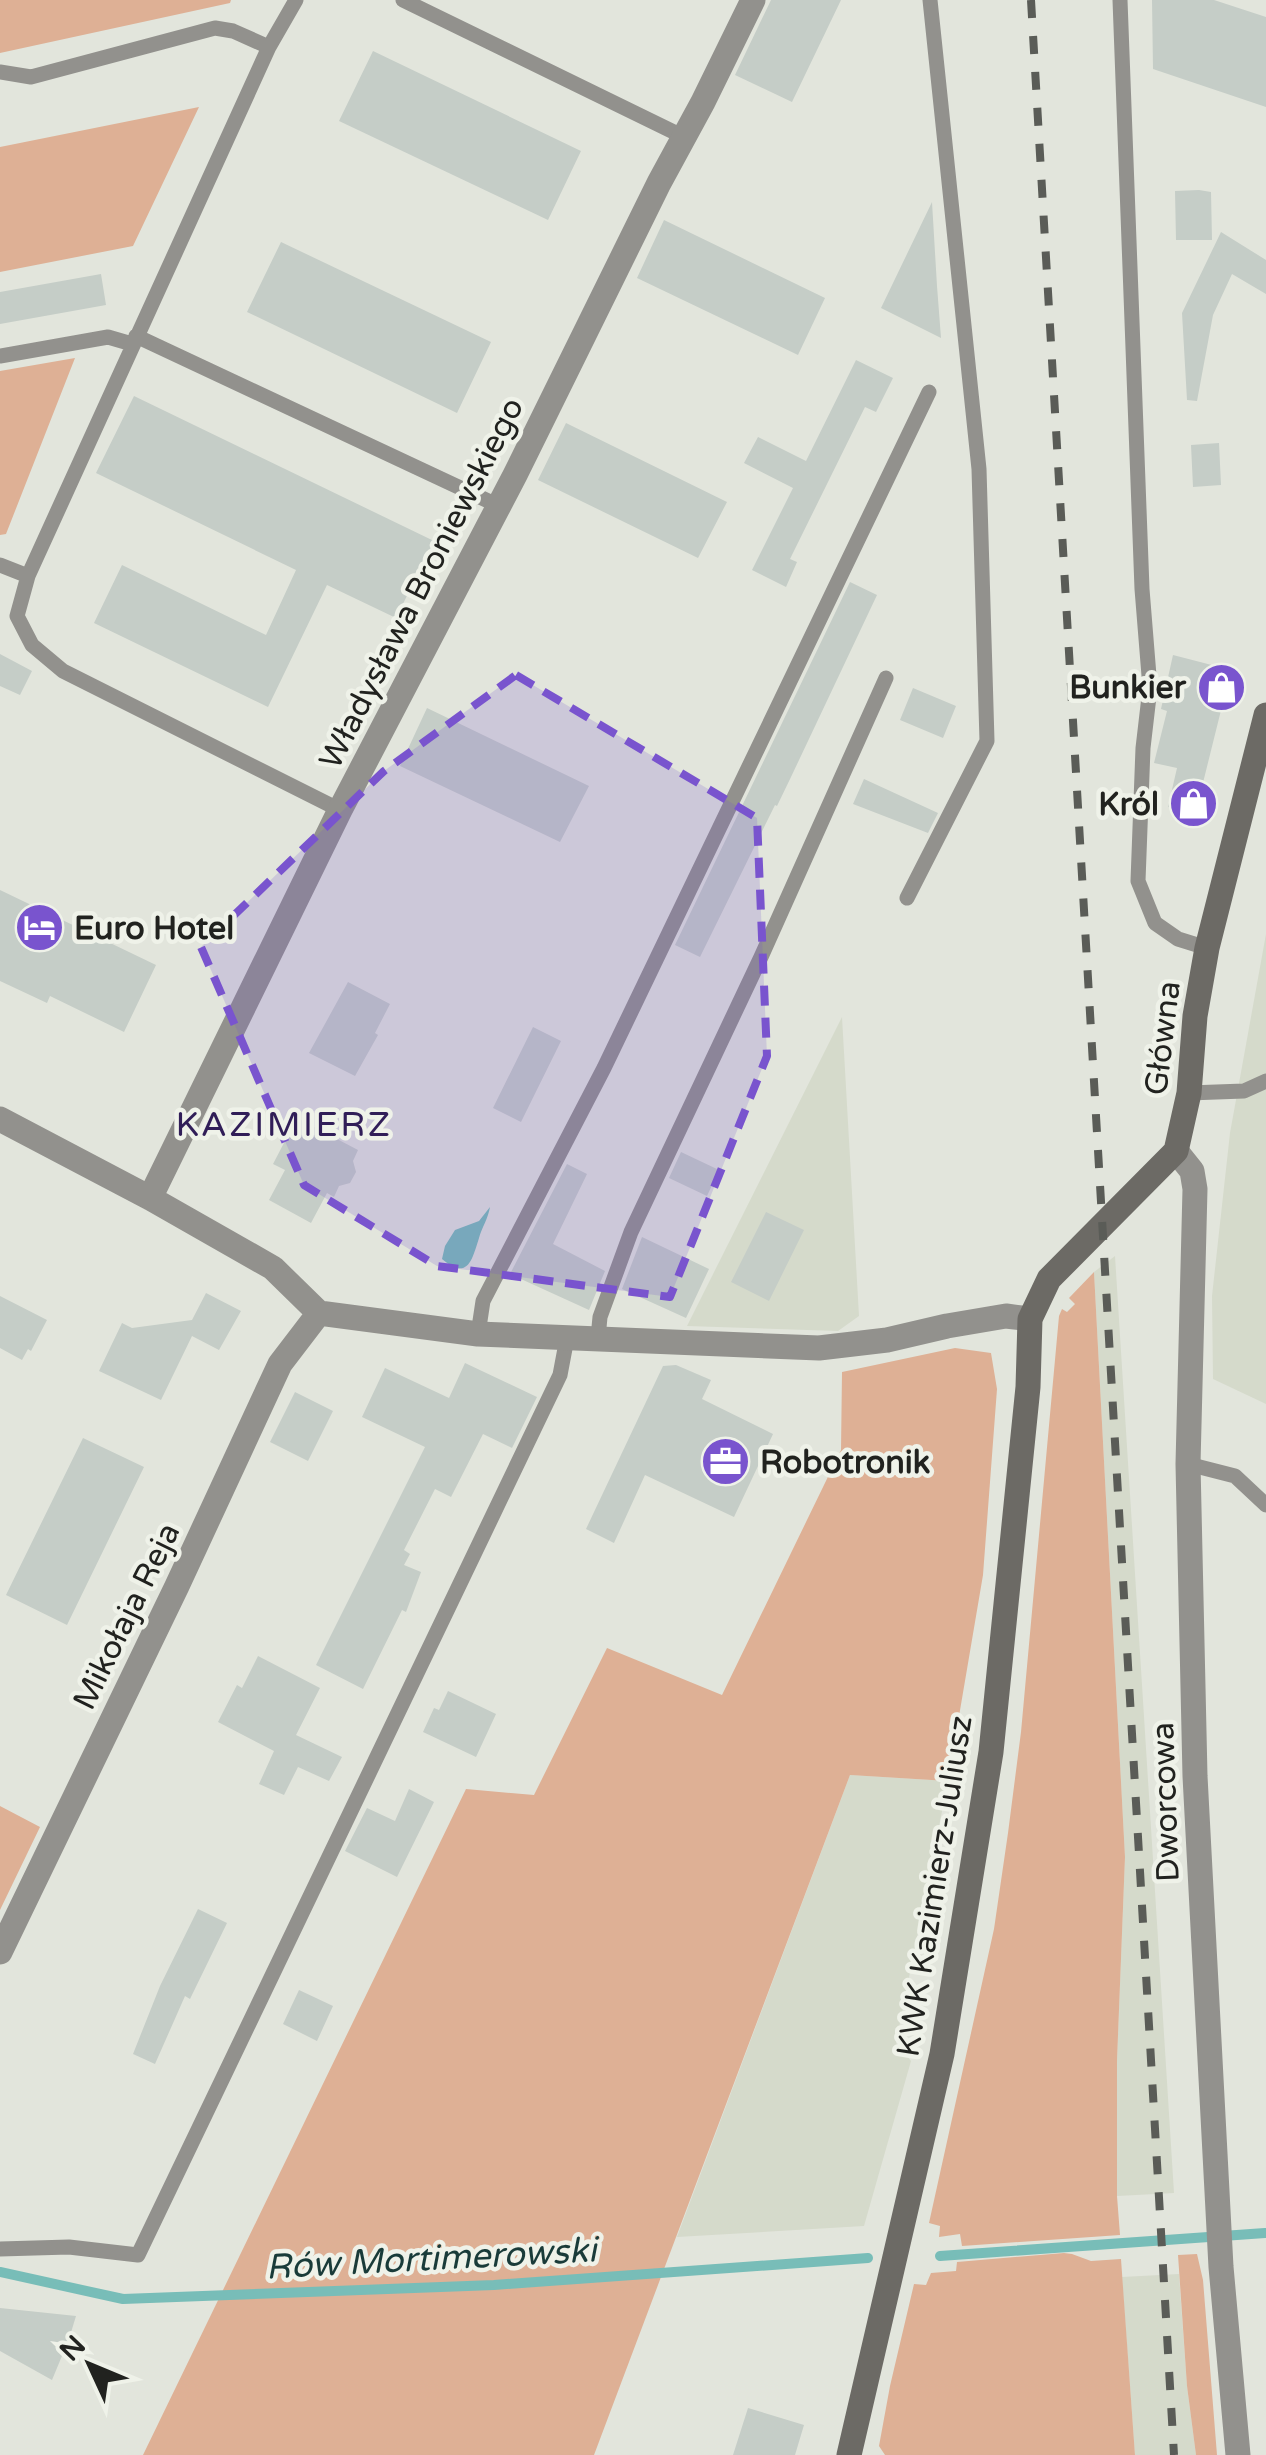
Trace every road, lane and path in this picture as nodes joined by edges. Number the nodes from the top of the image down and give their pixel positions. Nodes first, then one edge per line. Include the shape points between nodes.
1 (296, 0) edge
2 (403, 0) edge
3 (753, 0) edge
4 (930, 0) edge
5 (1120, 0) edge
6 (269, 47) junction
7 (0, 72) edge
8 (684, 137) junction
9 (134, 340) junction
10 (0, 356) edge
11 (929, 392) dead end
12 (499, 506) junction
13 (0, 565) edge
14 (28, 576) junction
15 (886, 678) dead end
16 (1266, 715) edge
17 (340, 810) junction
18 (907, 898) dead end
19 (1207, 948) junction
20 (1266, 1081) edge
21 (1189, 1093) junction
22 (0, 1119) edge
23 (1176, 1151) junction
24 (150, 1198) junction
25 (319, 1313) junction
26 (1030, 1319) junction
27 (478, 1334) junction
28 (567, 1338) junction
29 (598, 1338) junction
30 (1188, 1464) junction
31 (1266, 1505) edge
32 (0, 1952) edge
33 (0, 2249) edge
34 (850, 2455) edge
35 (1238, 2455) edge

1 - 6 lane
2 - 8 lane
3 - 8 street, Władysława Broniewskiego
4 - 18 lane via 979,469 987,740
5 - 19 lane via 1150,688 1138,881 1155,923
6 - 7 lane via 215,28 31,78
6 - 9 lane
8 - 12 street, Władysława Broniewskiego
9 - 10 lane via 108,337
9 - 12 lane
9 - 14 lane
11 - 27 lane via 612,1050 483,1301
12 - 17 street, Władysława Broniewskiego
13 - 14 lane
14 - 17 lane via 17,616 32,645 62,671
15 - 29 lane via 631,1232
16 - 19 street, Główna
17 - 24 street, Władysława Broniewskiego
19 - 21 street, Główna
20 - 21 lane via 1244,1091
21 - 23 street, Główna
22 - 24 street
23 - 26 street via 1049,1279
23 - 30 street, Dworcowa via 1192,1171 1195,1189
24 - 25 street via 273,1268
25 - 27 street
25 - 32 street, Mikołaja Reja via 280,1364
26 - 29 street via 1006,1316 819,1348
26 - 34 street, KWK Kazimierz-Juliusz via 985,1790 942,2054
27 - 28 street
28 - 29 street
28 - 33 lane via 560,1376 138,2255
30 - 31 lane via 1234,1476
30 - 35 street, Dworcowa via 1195,1776 1221,2267

